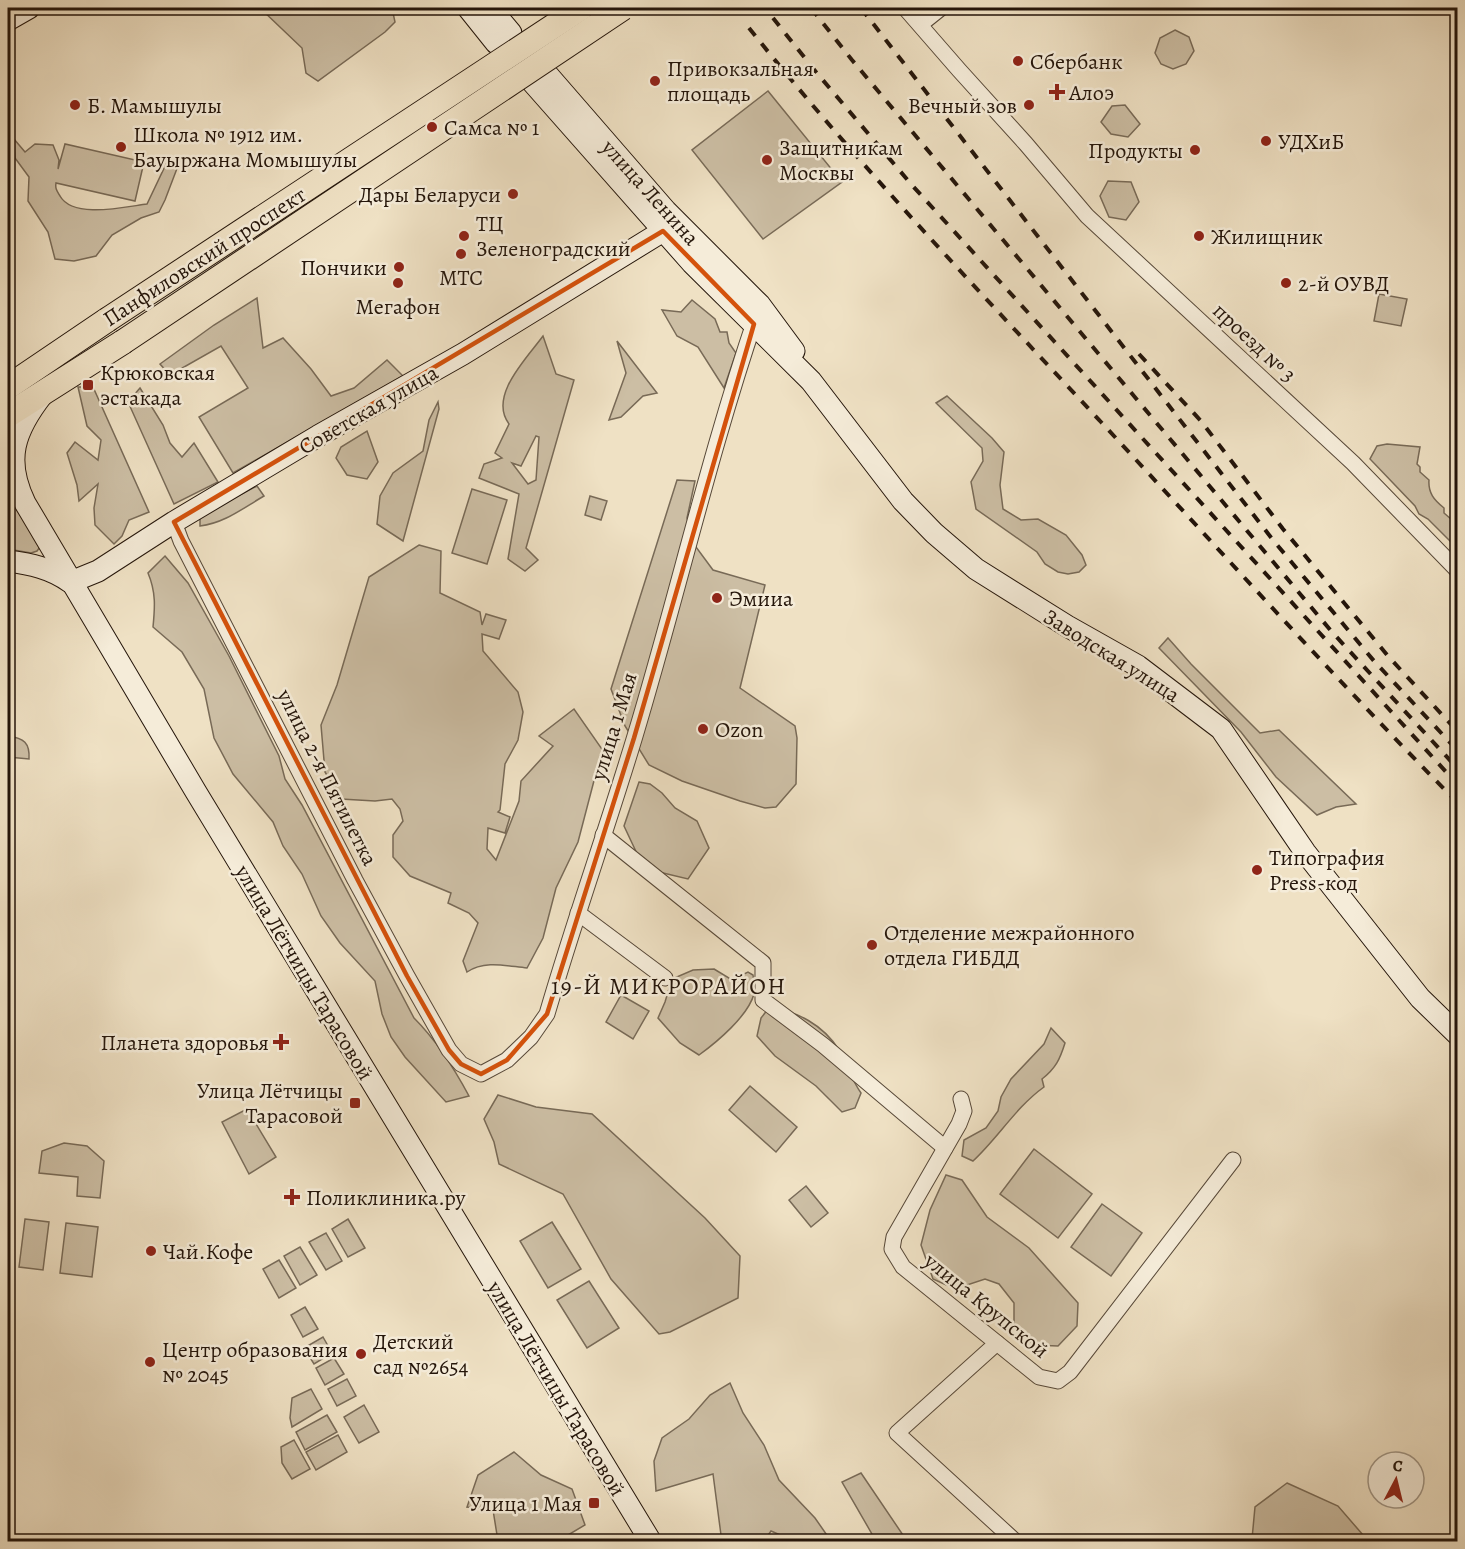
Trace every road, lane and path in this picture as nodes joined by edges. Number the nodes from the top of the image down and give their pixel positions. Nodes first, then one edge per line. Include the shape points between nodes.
1 (29, 8) edge
2 (468, 8) edge
3 (490, 8) edge
4 (581, 8) edge
5 (623, 8) edge
6 (905, 8) edge
7 (941, 8) edge
8 (8, 20) edge
9 (921, 24) junction
10 (540, 78) dead end
11 (664, 221) junction
12 (757, 315) junction
13 (8, 387) edge
14 (43, 394) junction
15 (8, 415) edge
16 (174, 522) junction
17 (8, 561) edge
18 (1458, 570) edge
19 (71, 582) junction
20 (603, 835) junction
21 (578, 913) junction
22 (665, 978) dead end
23 (1458, 1035) edge
24 (449, 1050) joint
25 (962, 1099) dead end
26 (945, 1148) junction
27 (1233, 1160) dead end
28 (997, 1343) junction
29 (651, 1542) edge
30 (1016, 1542) edge

1 - 8 main road
2 - 3 main road via 504,38
4 - 13 main road, Панфиловский проспект, bridge
5 - 14 main road, Панфиловский проспект, bridge
6 - 9 street, проезд № 3
7 - 9 street
9 - 18 street, проезд № 3 via 1087,216 1353,464
10 - 11 main road, улица Ленина
11 - 12 main road, улица Ленина
11 - 16 main road, Советская улица via 463,354
12 - 20 street, улица 1 Мая
12 - 23 main road, Заводская улица via 783,335 811,381 903,501 939,538 976,569 1138,666 1221,729 1305,852 1420,998
14 - 15 main road
14 - 19 main road, улица Лётчицы Тарасовой via 20,428 15,447 16,486
16 - 19 main road, Советская улица via 98,571
16 - 24 street, улица 2-я Пятилетка via 356,880
17 - 19 main road via 40,567
19 - 29 main road, улица Лётчицы Тарасовой
20 - 21 street, улица 1 Мая
20 - 26 street via 763,963 763,1000
21 - 22 street
21 - 24 street, улица 1 Мая via 547,1014 531,1037 507,1060 481,1074 461,1064
25 - 26 street, улица Крупской via 964,1111
26 - 28 street, улица Крупской via 894,1237 892,1249 903,1267
27 - 28 street, улица Крупской via 1070,1372 1058,1381 1039,1377
28 - 30 street via 897,1432

